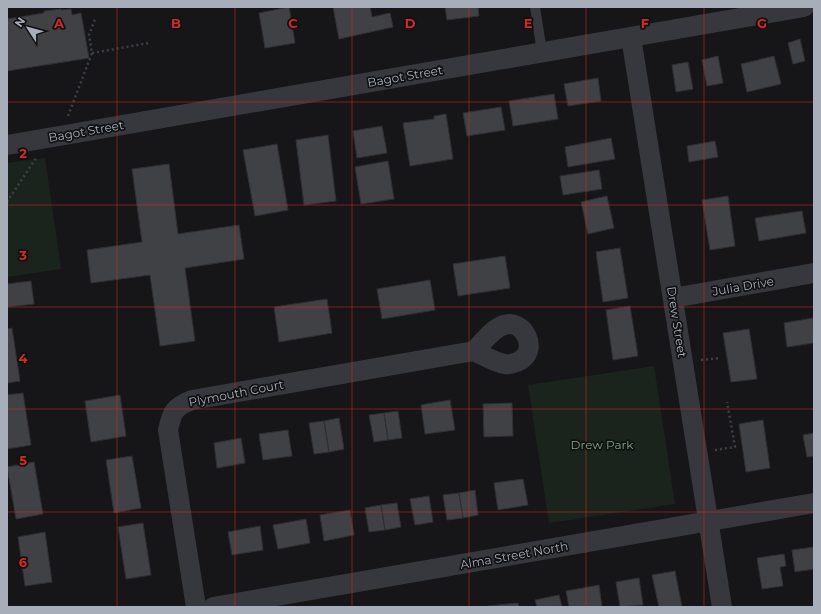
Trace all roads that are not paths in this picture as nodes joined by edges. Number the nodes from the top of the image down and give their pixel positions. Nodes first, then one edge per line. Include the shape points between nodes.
1 (535, 7) edge
2 (804, 7) edge
3 (631, 37) junction
4 (542, 52) junction
5 (7, 145) edge
6 (814, 273) edge
7 (673, 298) junction
8 (474, 351) dead end
9 (814, 502) edge
10 (708, 521) junction
11 (196, 607) edge
12 (213, 607) edge
13 (722, 607) edge

1 - 4 lane
2 - 3 street, Bagot Street
3 - 4 street, Bagot Street
3 - 7 street, Drew Street
4 - 5 street, Bagot Street
6 - 7 street, Julia Drive
7 - 10 street, Drew Street
8 - 11 street, Plymouth Court via 192,400 180,405 171,416 168,430
9 - 10 street, Alma Street North
10 - 12 street, Alma Street North
10 - 13 street, Drew Street

